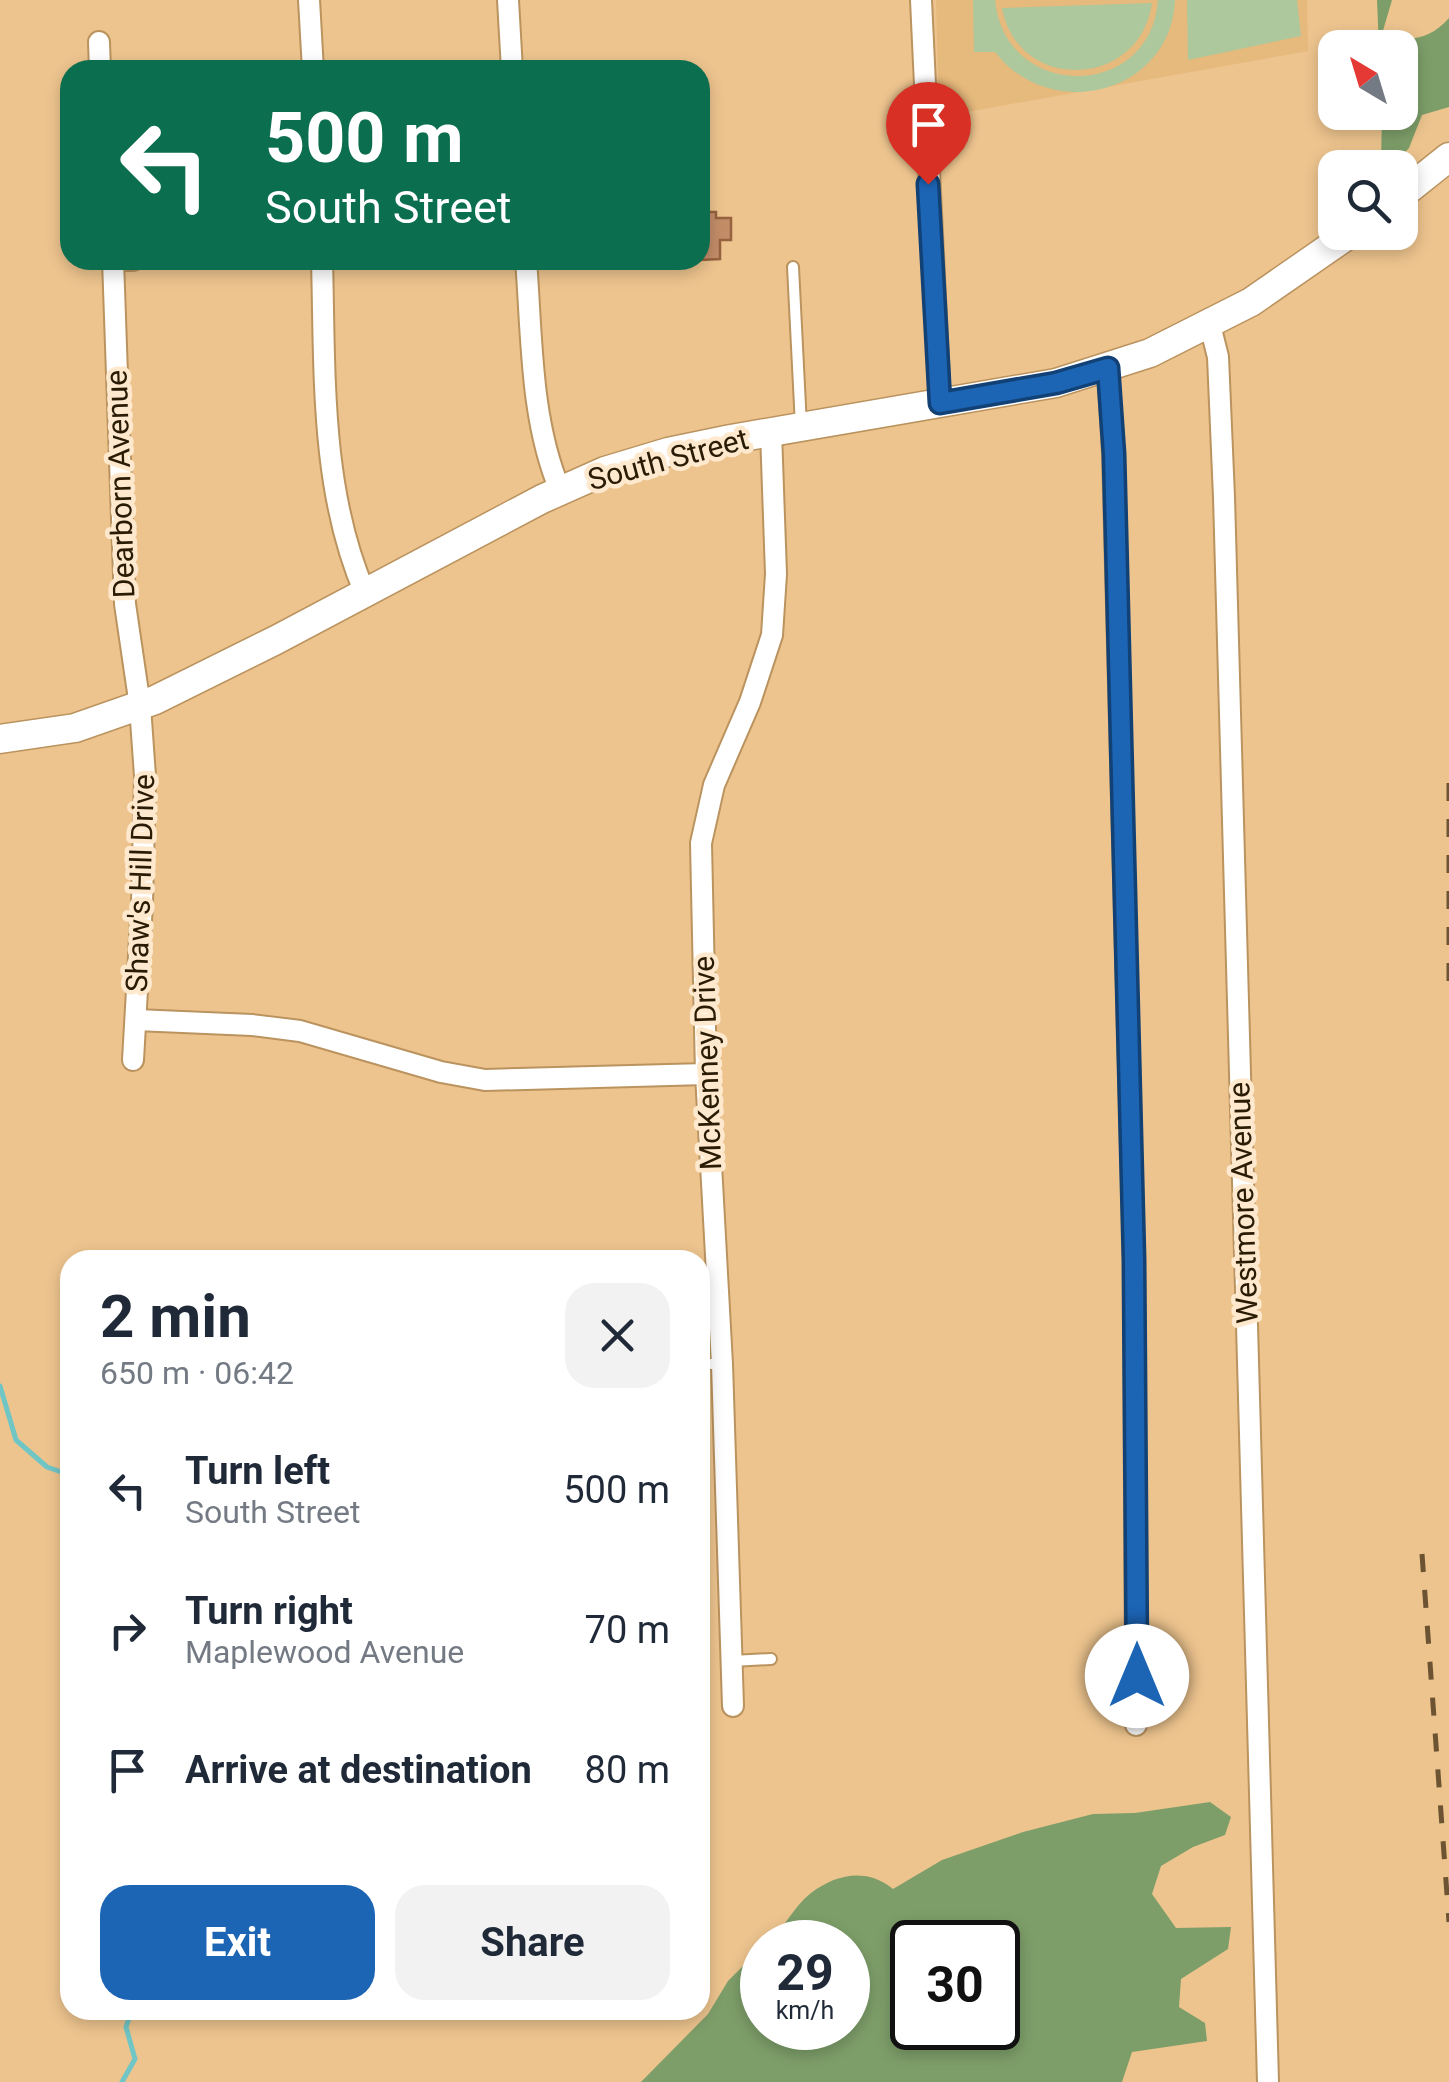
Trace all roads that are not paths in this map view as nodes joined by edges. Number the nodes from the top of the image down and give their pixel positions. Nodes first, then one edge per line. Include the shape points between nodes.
1 (310, 0) edge
2 (508, 0) edge
3 (921, 0) edge
4 (99, 42) dead end
5 (100, 60) edge
6 (313, 60) edge
7 (511, 60) edge
8 (1449, 157) edge
9 (1418, 182) edge
10 (1327, 250) edge
11 (793, 266) dead end
12 (114, 270) edge
13 (322, 270) edge
14 (527, 270) edge
15 (1210, 325) junction
16 (1108, 368) junction
17 (940, 403) junction
18 (802, 427) junction
19 (770, 432) junction
20 (560, 490) junction
21 (365, 593) junction
22 (140, 706) junction
23 (0, 739) edge
24 (136, 1020) junction
25 (133, 1060) dead end
26 (706, 1074) junction
27 (710, 1364) edge
28 (722, 1364) junction
29 (772, 1658) dead end
30 (731, 1661) junction
31 (733, 1706) dead end
32 (1142, 1717) dead end
33 (1268, 2082) edge

1 - 6 street
2 - 7 street
3 - 17 street
4 - 5 street
8 - 9 street
10 - 15 street, South Street
11 - 18 lane
12 - 22 street, Dearborn Avenue via 125,604
13 - 21 street via 337,505
14 - 20 street via 538,411
15 - 16 street, South Street
15 - 33 street, Westmore Avenue via 1220,374
16 - 17 street, South Street
16 - 32 street
17 - 18 street, South Street
18 - 19 street, South Street
19 - 20 street, South Street via 650,457
19 - 26 street, McKenney Drive via 772,635 714,785 701,843
20 - 21 street, South Street
21 - 22 street, South Street
22 - 23 street, South Street via 75,728
22 - 24 street, Shaw's Hill Drive via 145,835
24 - 25 street, Shaw's Hill Drive
24 - 26 street via 300,1031 485,1080
26 - 28 street, McKenney Drive
27 - 28 lane
28 - 30 street, McKenney Drive
29 - 30 lane
30 - 31 street, McKenney Drive

